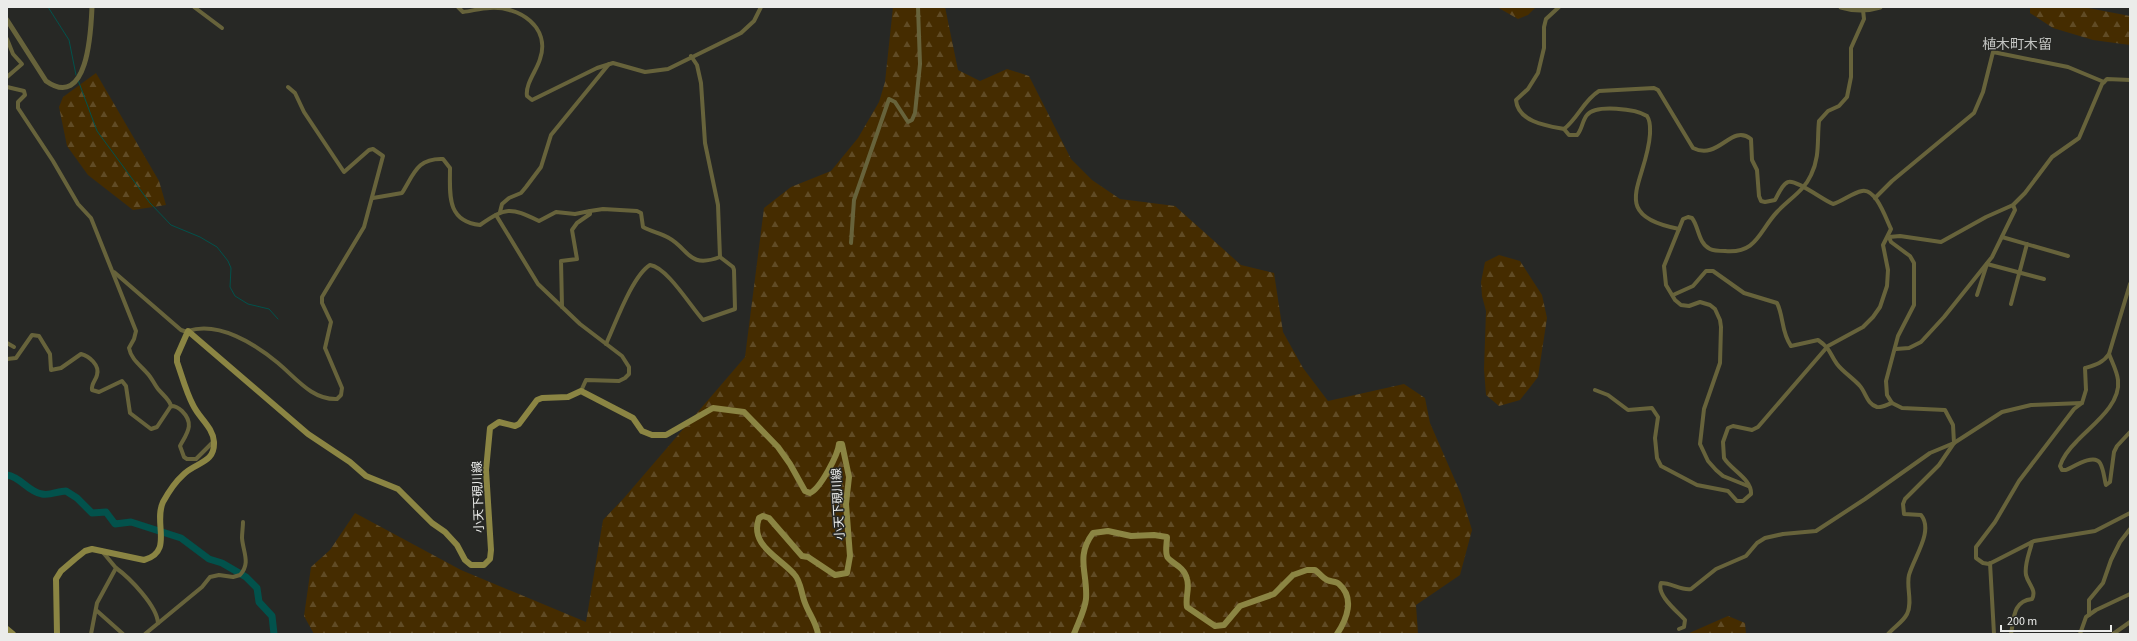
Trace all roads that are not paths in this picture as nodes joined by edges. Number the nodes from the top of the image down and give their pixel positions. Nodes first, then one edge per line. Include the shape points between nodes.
1 (92, 7) edge
2 (194, 7) edge
3 (458, 7) edge
4 (761, 7) edge
5 (918, 7) edge
6 (1559, 7) edge
7 (1841, 7) edge
8 (1880, 7) edge
9 (1863, 10) junction
10 (7, 20) edge
11 (222, 28) dead end
12 (7, 39) edge
13 (691, 56) junction
14 (609, 64) junction
15 (7, 77) edge
16 (2130, 80) edge
17 (2104, 82) junction
18 (288, 86) dead end
19 (7, 87) edge
20 (1564, 129) junction
21 (1804, 188) junction
22 (373, 198) junction
23 (1876, 198) junction
24 (2013, 205) junction
25 (590, 211) junction
26 (500, 212) junction
27 (496, 215) junction
28 (1679, 229) junction
29 (1889, 237) junction
30 (2002, 238) junction
31 (851, 243) dead end
32 (2027, 244) junction
33 (2068, 256) dead end
34 (720, 257) junction
35 (1987, 264) junction
36 (2019, 271) junction
37 (113, 272) junction
38 (2044, 279) dead end
39 (2130, 284) edge
40 (1672, 295) junction
41 (1977, 296) dead end
42 (2011, 304) dead end
43 (562, 307) junction
44 (188, 332) junction
45 (7, 342) edge
46 (606, 344) junction
47 (1828, 346) junction
48 (14, 347) dead end
49 (1896, 349) junction
50 (2109, 354) junction
51 (7, 359) edge
52 (1595, 390) dead end
53 (581, 391) junction
54 (1892, 403) junction
55 (2082, 403) junction
56 (171, 406) junction
57 (2130, 432) edge
58 (214, 441) junction
59 (1954, 443) junction
60 (1748, 486) junction
61 (2130, 513) edge
62 (243, 522) dead end
63 (2130, 529) edge
64 (2032, 542) junction
65 (101, 550) junction
66 (1990, 563) junction
67 (116, 568) junction
68 (2130, 594) edge
69 (96, 610) junction
70 (2088, 615) junction
71 (2130, 622) edge
72 (158, 623) junction
73 (7, 629) edge
74 (1679, 629) dead end
75 (13, 634) edge
76 (57, 634) edge
77 (91, 634) edge
78 (123, 634) edge
79 (145, 634) edge
80 (818, 634) edge
81 (1074, 634) edge
82 (1337, 634) edge
83 (1888, 634) edge
84 (1994, 634) edge
85 (2011, 634) edge
86 (2080, 634) edge
87 (2113, 634) edge

1 - 10 street via 90,40 82,74 71,86 53,86 46,81
2 - 11 street
3 - 14 street via 463,12 490,8 507,9 522,14 534,23 542,39 542,50 536,71 526,91 532,100
4 - 13 street via 748,28
5 - 31 street via 920,64 915,113 908,122 889,99 854,200
6 - 20 street via 1546,19 1544,48 1538,73 1528,89 1516,101 1519,109 1535,122
7 - 9 street
8 - 9 street
9 - 21 street via 1864,19 1850,48 1851,77 1846,97 1839,106 1819,121 1817,160
12 - 15 street via 13,54 22,64
13 - 14 street via 676,65 657,71 639,71 618,63
13 - 34 street via 697,65 701,83 704,143 715,184
14 - 26 street via 551,135 541,168 521,193 502,204
16 - 17 street via 2107,79
17 - 23 street via 2068,67 1993,52 1983,92 1974,112
17 - 24 street via 2099,88 2079,138 2052,157
18 - 22 street via 295,93 304,112 344,172 369,150 373,149 382,156
19 - 37 street via 22,89 25,92 18,102 18,108 54,161 70,192 91,218
20 - 21 street via 1593,94 1599,91 1654,88 1658,90 1693,148 1712,150 1730,138 1744,135 1751,140 1752,160 1757,170 1761,201 1775,200 1787,182 1797,182
20 - 28 street via 1569,135 1577,135 1587,116 1601,108 1638,111 1647,116 1650,139 1636,185 1636,204 1643,217
21 - 23 street via 1833,204 1863,191 1868,191
21 - 28 street via 1775,214 1759,239 1740,250 1730,252 1709,248 1703,244 1692,218 1683,219
22 - 27 street via 402,193 419,165 429,160 443,159 450,168 449,200 462,219 480,225
22 - 44 street via 359,238 322,297 322,303 331,322 325,348 342,388 337,399 324,398 314,393 278,363 238,338 211,329 198,328
23 - 29 street via 1891,229
24 - 29 street via 1941,242 1900,236
24 - 30 street via 2015,210
25 - 26 street via 575,214 556,212 539,221 515,210
25 - 34 street via 603,208 637,211 641,213 643,227 671,239 687,255 707,261
25 - 43 street via 590,214 572,230 577,259 561,261
26 - 27 street
27 - 43 street via 538,284
28 - 40 street via 1663,272
29 - 47 street via 1884,245 1888,270 1887,286 1880,307 1871,320 1862,327
29 - 49 street via 1891,242 1910,256 1914,263 1914,305 1903,323
30 - 32 street
30 - 35 street
32 - 33 street
32 - 36 street
34 - 46 street via 734,270 735,309 703,320 662,271 650,265 639,276
35 - 36 street
35 - 41 street
35 - 49 street via 1925,339 1912,347
36 - 38 street
36 - 42 street
37 - 44 street via 181,330
37 - 56 street via 136,331 130,344 130,352
39 - 50 street
40 - 47 street via 1693,286 1706,271 1713,271 1744,293 1777,303 1783,333 1791,346 1818,340
40 - 60 street via 1681,305 1706,303 1715,309 1720,320 1720,363 1703,414 1700,444 1708,461 1716,470 1723,476
43 - 46 street
44 - 53 main road, 小天下硯川線 via 308,434 366,476 398,489 432,523 445,532 457,545 465,560 476,566 484,565 490,559 491,550 486,470 490,428 498,422 515,426 519,424 537,400 568,397
44 - 58 main road via 177,356 177,362 194,407 207,425
45 - 48 street
46 - 53 street via 626,362 629,374 620,381 586,380
47 - 54 street via 1837,364 1861,387 1865,397 1877,407
47 - 60 street via 1758,426 1752,430 1733,426 1728,428 1723,442 1724,458 1742,475
49 - 54 street via 1886,382 1887,394
50 - 55 street via 2099,364 2085,368 2086,390
50 - 57 street via 2118,380 2116,396 2103,414 2069,449 2060,466 2062,470 2096,460 2100,462 2106,485 2110,482 2114,452
51 - 56 street via 16,358 34,334 47,346 51,370 61,368 81,354 91,359 98,369 92,387 95,392 122,381 126,386 130,413 151,429 157,427
52 - 60 street via 1608,395 1628,410 1652,408 1656,411 1658,417 1655,438 1661,466 1697,485 1728,491 1738,502 1751,494 1752,490
53 - 80 main road, 小天下硯川線 via 633,418 642,431 652,435 666,435 713,408 744,412 778,447 805,491 810,493 820,484 839,444 842,444 849,469 846,504 850,556 847,573 835,575 808,557 802,556 769,518 763,516 757,523 757,537 761,543 794,574 799,582
54 - 59 street via 1902,408 1944,410 1953,425
55 - 59 street via 2031,405 2002,412
55 - 66 street via 2074,408 2019,481 1995,522 1976,547 1976,558 1983,563
56 - 58 street via 180,409 189,421 189,430 180,446 184,457 192,460 196,458
58 - 65 main road via 211,456 183,474 163,503 161,544 153,558 144,560
59 - 74 street via 1930,453 1865,500 1816,531 1766,538 1757,543 1746,556 1716,569 1691,589 1661,583 1664,597 1685,620 1684,627
59 - 83 street via 1939,465 1908,495 1903,504 1904,514 1921,515 1926,521 1926,529 1908,577 1909,609 1906,616
61 - 64 street via 2095,531
62 - 72 street via 242,540 246,568 241,574 233,577 210,577 202,587
63 - 70 street via 2120,542 2103,583 2089,600
64 - 66 street
64 - 85 street via 2026,573 2034,596 2018,605
65 - 67 street
65 - 76 main road via 85,551 61,571 56,579
66 - 84 street
67 - 69 street via 101,594
67 - 72 street via 130,580 153,608
68 - 70 street via 2110,601
69 - 77 street
69 - 78 street
70 - 86 street
71 - 87 street
72 - 79 street
73 - 75 main road
81 - 82 main road via 1086,599 1084,547 1093,533 1102,530 1131,536 1167,537 1166,556 1179,564 1187,578 1187,607 1215,626 1224,625 1240,606 1274,594 1293,575 1315,570 1326,580 1341,586 1348,599 1346,615

